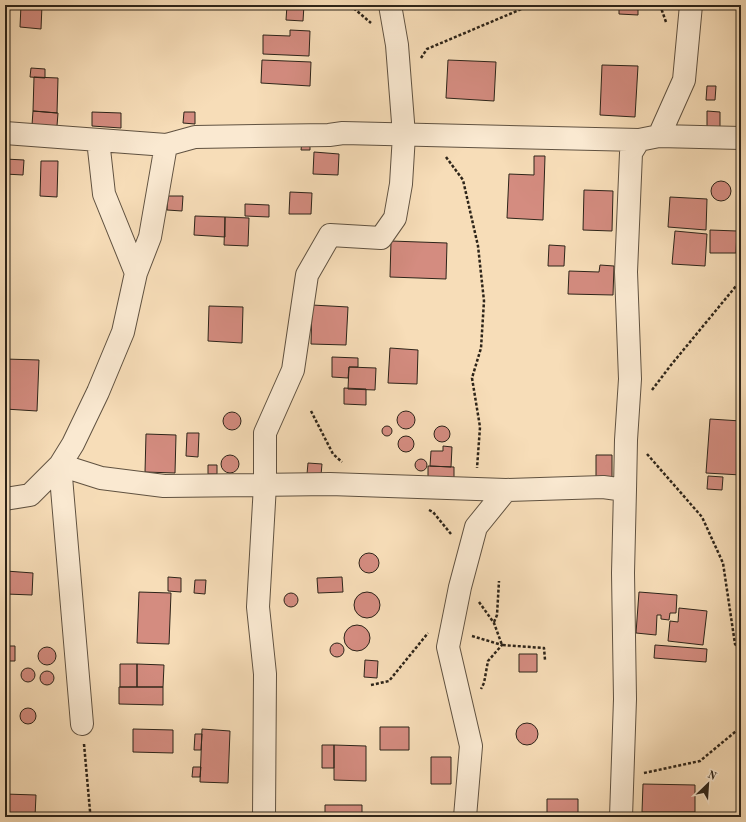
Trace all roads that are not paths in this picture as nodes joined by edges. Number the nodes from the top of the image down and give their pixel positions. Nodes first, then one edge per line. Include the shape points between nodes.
1 (390, 5) edge
2 (691, 5) edge
3 (5, 133) edge
4 (404, 134) junction
5 (649, 138) junction
6 (741, 138) edge
7 (98, 140) junction
8 (166, 144) junction
9 (136, 273) junction
10 (60, 466) junction
11 (265, 485) junction
12 (506, 490) junction
13 (625, 490) junction
14 (5, 499) edge
15 (82, 724) road end
16 (264, 817) edge
17 (465, 817) edge
18 (621, 817) edge

1 - 4 street via 397,45
2 - 5 street via 684,80
3 - 7 street
4 - 5 street
4 - 8 street via 196,137
4 - 11 street via 401,184 395,218 381,238 330,235 307,275 293,370 265,432
5 - 6 street
5 - 13 street via 631,154 626,272 630,380
7 - 8 street
7 - 9 street via 104,194
8 - 9 street via 150,236
9 - 10 street via 123,332 98,392
10 - 11 street via 101,478 164,486
10 - 14 street via 30,495
10 - 15 street
11 - 12 street via 330,484
11 - 16 street via 258,607 265,674
12 - 13 street via 603,487
12 - 17 street via 476,527 448,647 471,746
13 - 18 street via 625,699

